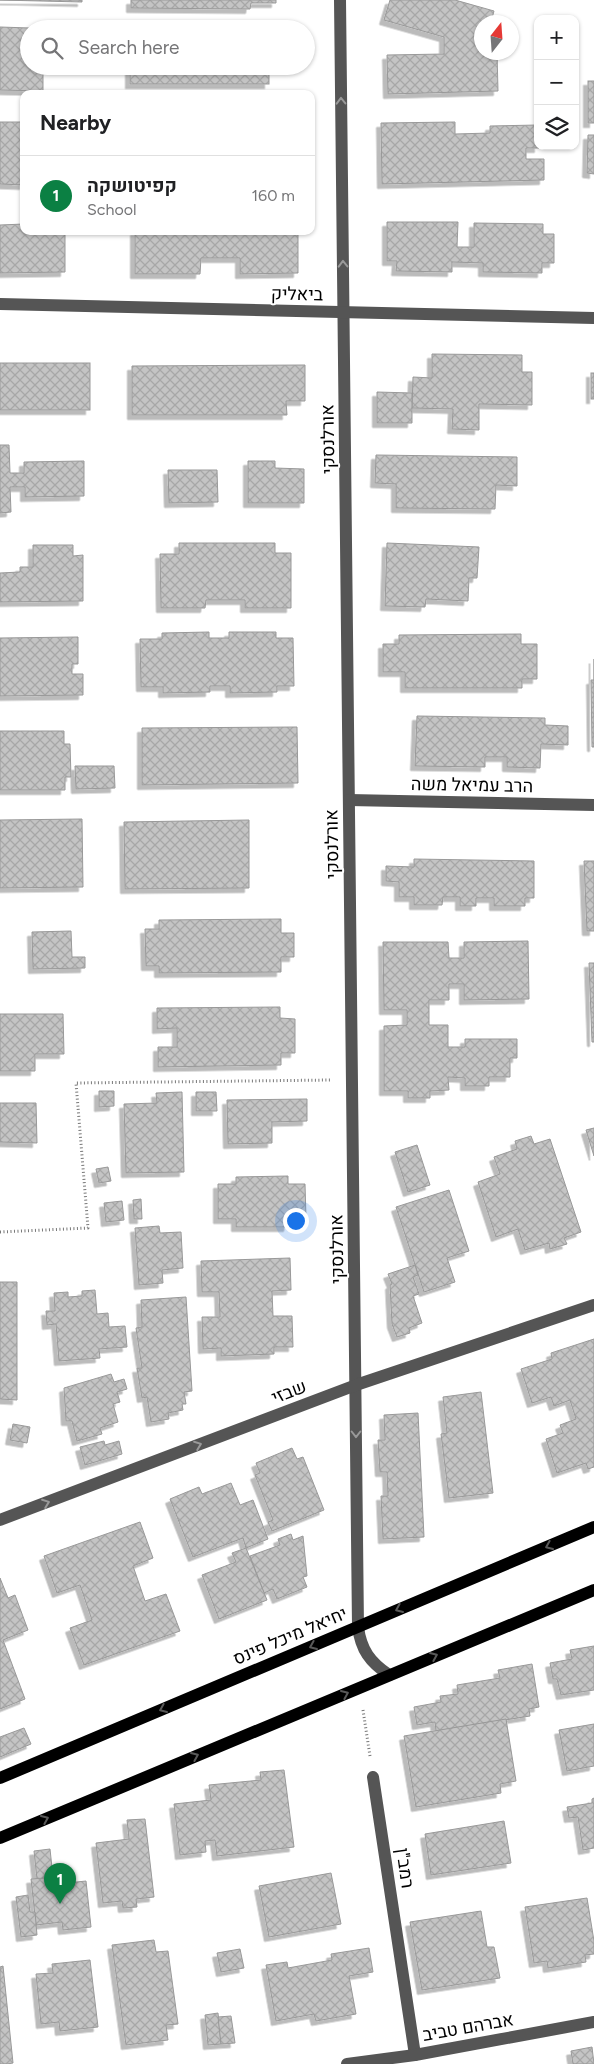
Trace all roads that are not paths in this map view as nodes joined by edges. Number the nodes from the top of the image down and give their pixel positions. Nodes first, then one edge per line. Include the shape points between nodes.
1 (340, 0) edge
2 (0, 304) edge
3 (344, 312) junction
4 (594, 318) edge
5 (349, 800) junction
6 (594, 806) edge
7 (594, 1305) edge
8 (356, 1385) junction
9 (0, 1520) edge
10 (594, 1527) edge
11 (594, 1590) edge
12 (358, 1627) junction
13 (390, 1675) junction
14 (374, 1777) road end
15 (0, 1778) edge
16 (0, 1838) edge
17 (594, 2022) edge
18 (415, 2054) junction
19 (347, 2064) edge

3 -> 1 street, אורלנסקי
2 - 3 street, ביאליק
3 - 4 street, ביאליק
3 - 5 street, אורלנסקי
5 - 6 street, הרב עמיאל משה
5 - 8 street, אורלנסקי
7 - 8 street, שבזי
9 -> 8 street, שבזי
8 -> 12 street, אורלנסקי
10 -> 12 main road, יחיאל מיכל פינס
13 -> 11 main road
12 - 13 street, אורלנסקי via 364,1653
12 -> 15 main road, יחיאל מיכל פינס
16 -> 13 main road
14 - 18 street, רמב"ן
17 - 18 street, אברהם טביב
18 - 19 street, אברהם טביב

